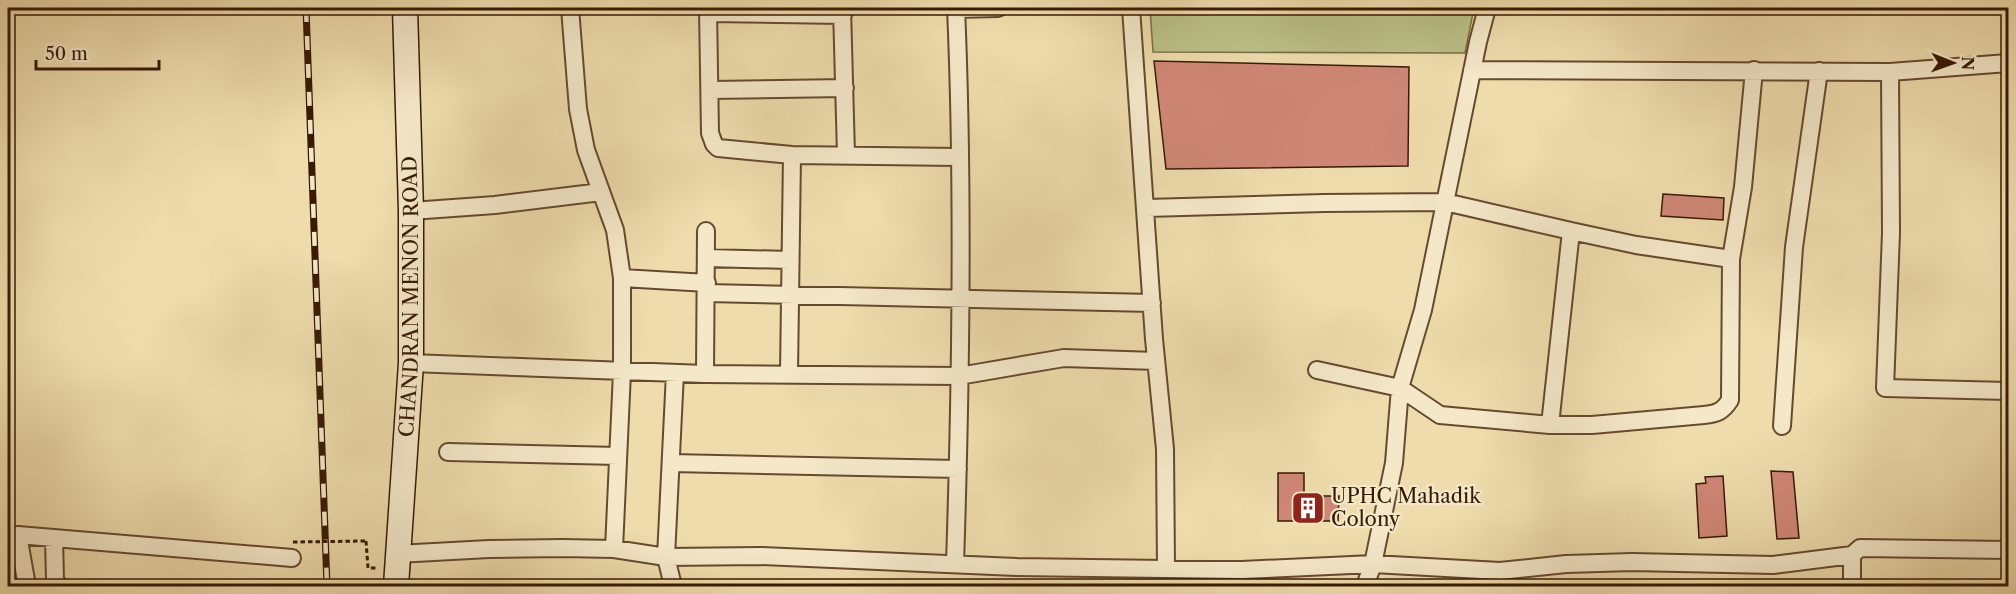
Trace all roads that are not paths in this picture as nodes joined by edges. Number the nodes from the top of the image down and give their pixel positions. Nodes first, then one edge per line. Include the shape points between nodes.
1 (405, 8) edge
2 (570, 8) edge
3 (956, 8) edge
4 (998, 8) edge
5 (1131, 8) edge
6 (1487, 8) edge
7 (708, 10) edge
8 (842, 11) edge
9 (2008, 63) edge
10 (1472, 70) junction
11 (1754, 70) junction
12 (1819, 71) junction
13 (1890, 72) junction
14 (845, 88) junction
15 (710, 90) junction
16 (792, 155) junction
17 (846, 155) junction
18 (959, 158) junction
19 (601, 192) junction
20 (1445, 202) junction
21 (1147, 208) junction
22 (411, 211) junction
23 (706, 231) dead end
24 (1571, 231) junction
25 (706, 258) junction
26 (1731, 259) junction
27 (790, 260) junction
28 (622, 278) junction
29 (706, 288) junction
30 (790, 294) junction
31 (959, 297) junction
32 (1152, 303) junction
33 (1156, 361) junction
34 (411, 363) junction
35 (1317, 370) dead end
36 (622, 372) junction
37 (675, 373) junction
38 (789, 373) junction
39 (705, 374) junction
40 (959, 376) junction
41 (1400, 388) junction
42 (2008, 391) edge
43 (1550, 425) junction
44 (1782, 426) dead end
45 (448, 452) dead end
46 (618, 456) junction
47 (671, 463) junction
48 (958, 469) junction
49 (13, 535) edge
50 (54, 538) junction
51 (614, 549) junction
52 (293, 550) road end
53 (2008, 550) edge
54 (397, 554) junction
55 (1852, 555) junction
56 (666, 557) junction
57 (955, 564) junction
58 (1373, 564) junction
59 (1166, 567) junction
60 (1500, 571) junction
61 (27, 586) edge
62 (59, 586) edge
63 (396, 586) edge
64 (673, 586) edge
65 (1365, 586) edge
66 (1491, 586) edge
67 (1851, 586) edge

1 - 22 street, CHANDRAN MENON ROAD
2 - 19 street via 578,109 586,150
3 - 4 street
3 - 18 street
5 - 21 street
6 - 10 street
7 - 8 street
7 - 15 street
8 - 14 street
9 - 13 street
10 - 11 street
10 - 20 street
11 - 12 street
11 - 26 street via 1740,215
12 - 13 street
12 - 44 street via 1794,247
13 - 42 street via 1891,233 1885,388
14 - 15 street
14 - 17 street
15 - 16 street via 710,133 718,148
16 - 17 street
16 - 27 street
17 - 18 street
18 - 31 street
19 - 22 street
19 - 28 street via 615,230
20 - 21 street
20 - 24 street
20 - 41 street via 1423,310
21 - 32 street
22 - 34 street, CHANDRAN MENON ROAD
23 - 25 street
24 - 26 street
24 - 43 street
25 - 27 street
25 - 29 street
26 - 43 street via 1730,400 1725,408 1704,416
27 - 30 street
28 - 29 street
28 - 36 street
29 - 30 street
29 - 39 street
30 - 31 street
30 - 38 street
31 - 32 street
31 - 40 street
32 - 33 street
33 - 40 street via 1064,358
33 - 59 street via 1165,449
34 - 36 street
34 - 54 street, CHANDRAN MENON ROAD
35 - 41 street
36 - 37 street
36 - 46 street
37 - 39 street
37 - 47 street
38 - 39 street
38 - 40 street
40 - 48 street
41 - 43 street via 1440,415
41 - 58 street via 1394,463
45 - 46 street
46 - 51 street
47 - 48 street
47 - 56 street
48 - 57 street
49 - 50 street
49 - 61 street
50 - 52 street
50 - 62 street via 55,580
51 - 54 street
51 - 56 street
53 - 55 street via 1860,548
54 - 63 street, CHANDRAN MENON ROAD
55 - 60 street via 1773,565 1632,562
55 - 67 street
56 - 57 street via 761,556
56 - 64 street
57 - 59 street
58 - 59 street via 1242,570
58 - 60 street
58 - 65 street
60 - 66 street

